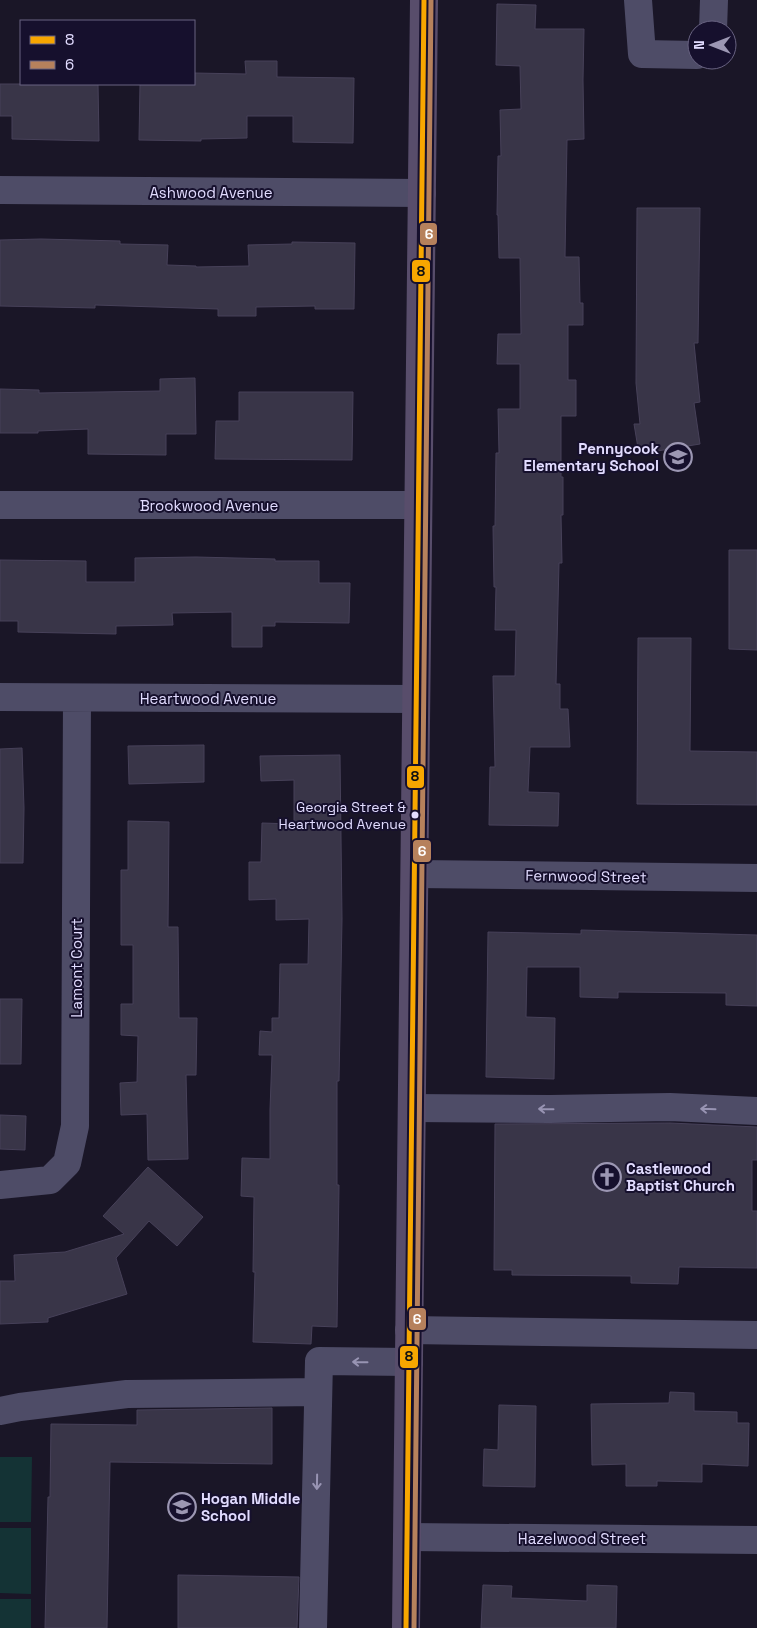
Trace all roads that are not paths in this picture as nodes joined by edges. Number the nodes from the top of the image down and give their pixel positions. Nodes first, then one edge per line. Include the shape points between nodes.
1 (424, 0) edge
2 (638, 0) edge
3 (714, 0) edge
4 (713, 20) edge
5 (687, 55) edge
6 (0, 190) edge
7 (422, 193) junction
8 (0, 505) edge
9 (418, 505) junction
10 (0, 697) edge
11 (77, 698) junction
12 (416, 699) junction
13 (415, 874) junction
14 (757, 878) edge
15 (412, 1108) junction
16 (757, 1110) edge
17 (0, 1185) edge
18 (409, 1330) junction
19 (757, 1335) edge
20 (409, 1362) junction
21 (318, 1392) junction
22 (0, 1412) edge
23 (407, 1537) junction
24 (757, 1540) edge
25 (314, 1628) edge
26 (406, 1628) edge

1 - 7 main road
2 - 5 street via 642,54
3 - 4 street
6 - 7 street, Ashwood Avenue
7 - 9 main road
8 - 9 street, Brookwood Avenue
9 - 12 main road
10 - 11 street, Heartwood Avenue
11 - 12 street, Heartwood Avenue
11 - 17 street, Lamont Court via 75,1126 67,1163 50,1180
12 - 13 main road
13 - 14 street, Fernwood Street
13 - 15 main road
16 -> 15 street
15 - 18 main road
18 - 19 street
18 - 20 main road
20 -> 21 street via 319,1361
20 - 23 main road
21 - 22 street via 128,1394
21 -> 25 street
23 - 24 street, Hazelwood Street
23 - 26 main road

